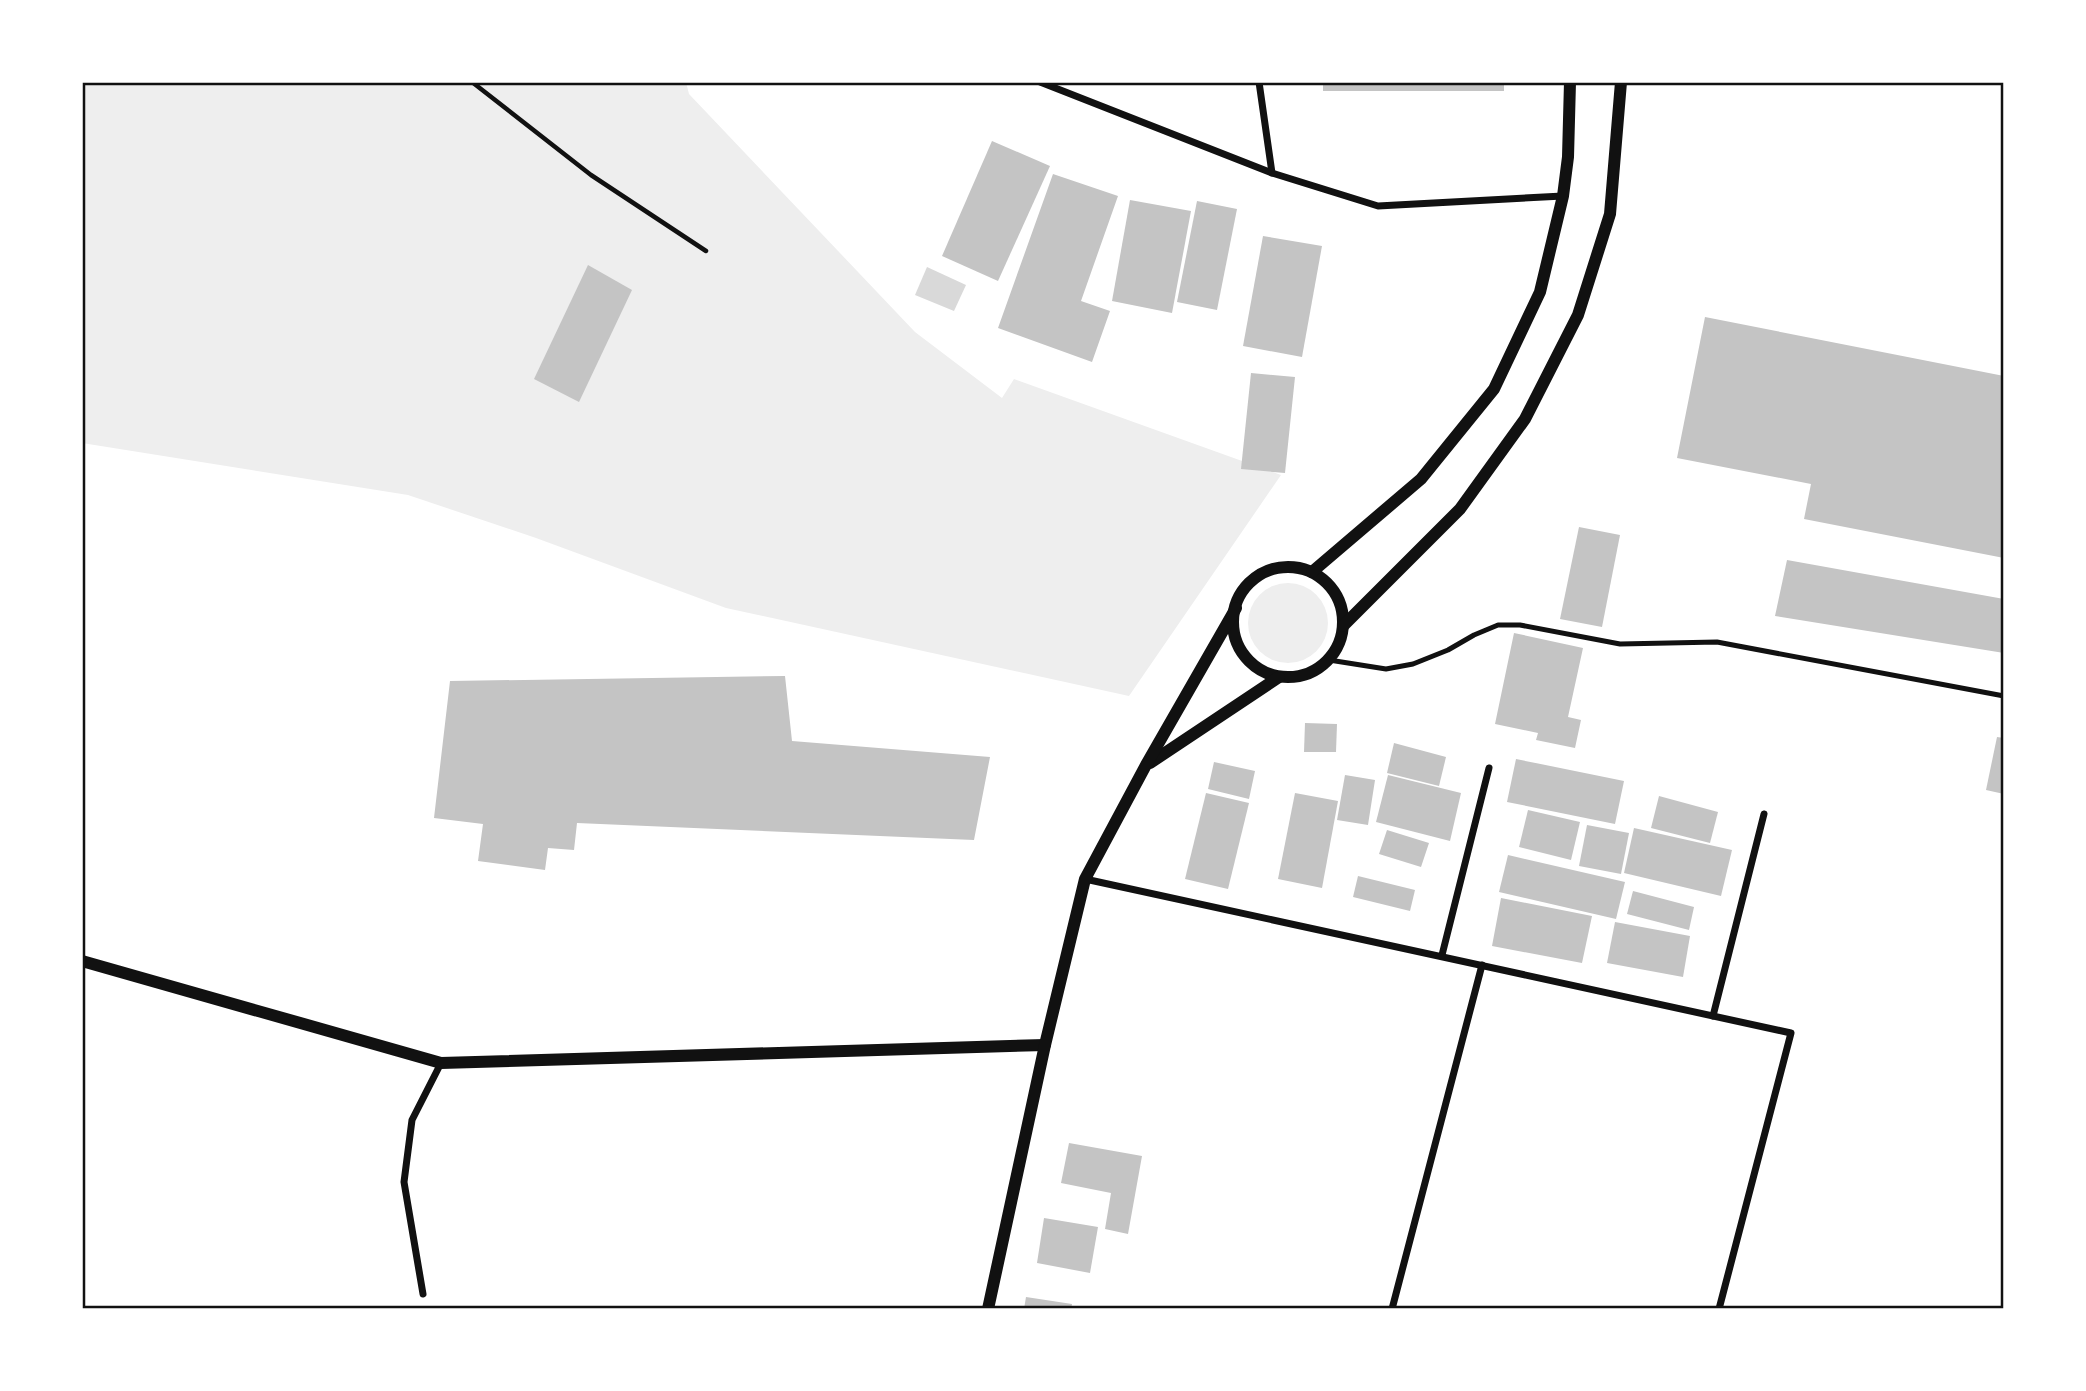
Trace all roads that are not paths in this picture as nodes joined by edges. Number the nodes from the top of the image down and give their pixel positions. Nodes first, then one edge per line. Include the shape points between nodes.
1 (1040, 82) edge
2 (1259, 82) edge
3 (1570, 82) edge
4 (1621, 82) edge
5 (1272, 173) junction
6 (1563, 197) junction
7 (1312, 572) junction
8 (1236, 608) junction
9 (1343, 626) junction
10 (1329, 660) junction
11 (1279, 677) junction
12 (2004, 696) edge
13 (1146, 765) junction
14 (1489, 768) dead end
15 (1764, 814) dead end
16 (1085, 879) junction
17 (1442, 955) junction
18 (82, 961) edge
19 (1482, 965) junction
20 (1713, 1016) junction
21 (1045, 1045) junction
22 (441, 1063) junction
23 (423, 1294) dead end
24 (988, 1309) edge
25 (1392, 1309) edge
26 (1719, 1309) edge

1 - 5 street
2 - 5 street
3 - 6 street via 1569,157
4 - 9 street via 1610,214 1573,327 1525,419 1460,509
5 - 6 street via 1378,206
6 - 7 street via 1540,292 1494,389 1421,479
7 - 8 street via 1294,567 1257,577
7 - 9 street via 1335,594
8 - 11 street via 1234,626 1247,659 1261,671
8 - 13 street
9 - 10 street
10 - 11 street via 1297,677
10 - 12 lane via 1386,669 1413,664 1498,625 1520,625 1620,644 1717,642
11 - 13 street
13 - 16 street
14 - 17 street
15 - 20 street
16 - 17 street
16 - 21 street
17 - 19 street
18 - 22 street
19 - 20 street
19 - 25 street
20 - 26 street via 1791,1033
21 - 22 street
21 - 24 street
22 - 23 street via 412,1120 404,1182

